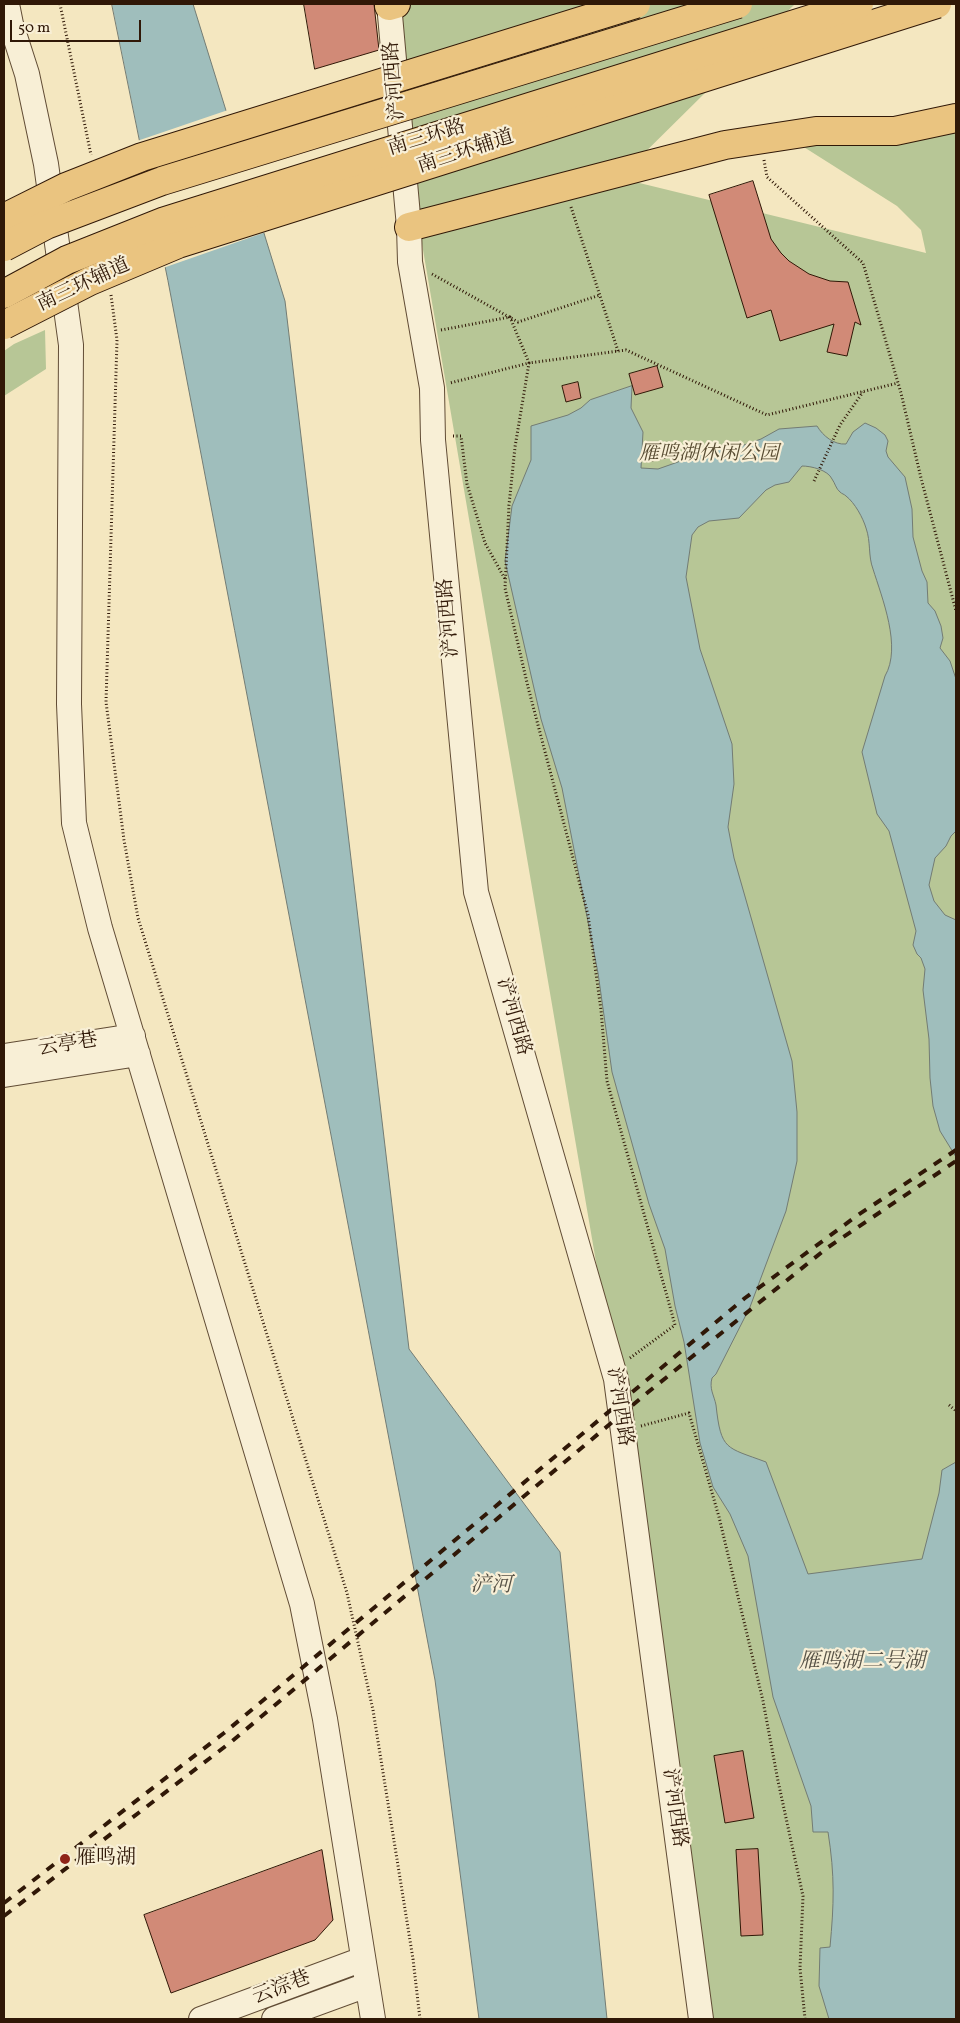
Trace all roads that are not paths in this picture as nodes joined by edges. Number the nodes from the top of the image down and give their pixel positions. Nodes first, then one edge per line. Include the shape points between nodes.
1 (391, 4) edge
2 (636, 4) edge
3 (738, 4) edge
4 (859, 4) edge
5 (937, 4) edge
6 (7, 18) edge
7 (956, 118) edge
8 (4, 218) edge
9 (409, 227) junction
10 (4, 247) edge
11 (4, 294) edge
12 (4, 325) edge
13 (135, 1045) junction
14 (4, 1056) edge
15 (4, 1075) edge
16 (363, 1959) junction
17 (367, 1985) junction
18 (201, 2019) edge
19 (274, 2019) edge
20 (373, 2019) edge
21 (701, 2019) edge

1 - 9 street, 浐河西路
2 - 8 main road, bridge via 142,157
3 - 10 main road, 南三环路, bridge via 162,181 46,224
4 - 11 main road, 南三环路, bridge via 165,221 67,260
5 - 12 main road, 南三环辅道, bridge via 178,244 90,281
6 - 13 street via 27,74 46,164 71,345 69,704 74,823 100,928
7 - 9 main road via 895,131 816,131 725,144
9 - 21 street, 浐河西路 via 410,262 432,388 433,436 476,892 614,1370
13 - 14 street, 云亭巷
13 - 15 street
13 - 16 street via 302,1604 325,1719
16 - 17 street
16 - 18 street, 云淙巷
17 - 19 street, 云淙巷
17 - 20 street

